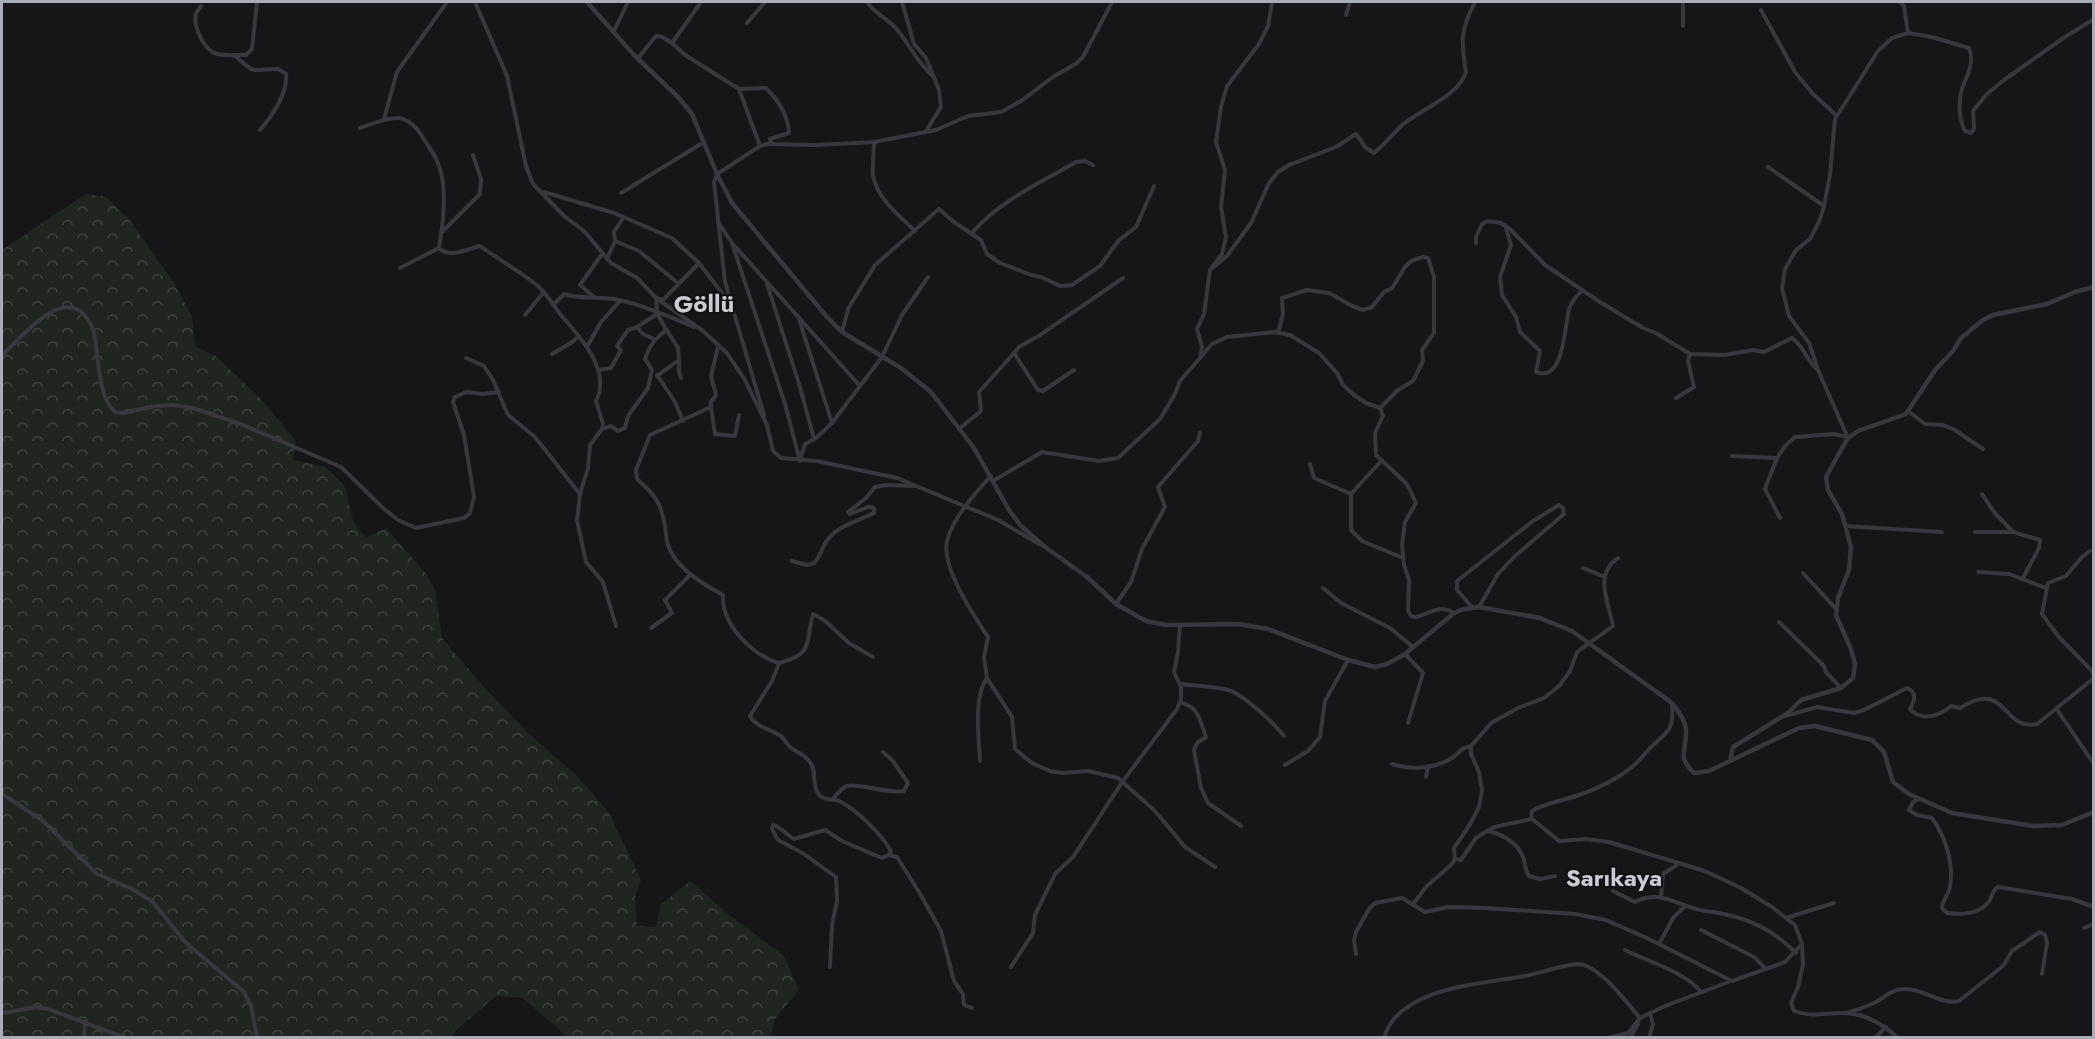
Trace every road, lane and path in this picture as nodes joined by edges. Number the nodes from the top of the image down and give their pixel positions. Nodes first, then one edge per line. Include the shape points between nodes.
1 (257, 2) edge
2 (447, 2) edge
3 (475, 2) edge
4 (587, 2) edge
5 (628, 2) edge
6 (700, 2) edge
7 (765, 2) edge
8 (867, 2) edge
9 (902, 2) edge
10 (1112, 2) edge
11 (1272, 2) edge
12 (1350, 2) edge
13 (1475, 2) edge
14 (1683, 2) edge
15 (1900, 2) edge
16 (201, 6) dead end
17 (1761, 10) dead end
18 (1346, 15) dead end
19 (2094, 19) edge
20 (747, 23) dead end
21 (1683, 26) dead end
22 (614, 32) junction
23 (1908, 33) junction
24 (672, 43) junction
25 (234, 55) junction
26 (638, 58) junction
27 (934, 76) junction
28 (739, 89) junction
29 (1837, 116) junction
30 (384, 119) junction
31 (360, 128) dead end
32 (260, 130) dead end
33 (925, 131) junction
34 (704, 142) junction
35 (874, 142) junction
36 (771, 143) junction
37 (760, 146) junction
38 (472, 154) dead end
39 (1093, 165) dead end
40 (1768, 167) dead end
41 (717, 174) junction
42 (1154, 186) dead end
43 (542, 192) junction
44 (621, 193) dead end
45 (1824, 207) junction
46 (623, 218) junction
47 (717, 222) junction
48 (1505, 225) junction
49 (442, 231) junction
50 (915, 231) junction
51 (972, 233) junction
52 (615, 241) junction
53 (732, 243) junction
54 (1476, 243) dead end
55 (439, 248) junction
56 (603, 255) junction
57 (607, 259) junction
58 (699, 263) junction
59 (400, 268) dead end
60 (1210, 270) junction
61 (928, 277) dead end
62 (1123, 278) dead end
63 (766, 281) junction
64 (679, 284) junction
65 (2094, 287) edge
66 (1583, 290) junction
67 (543, 293) junction
68 (595, 297) junction
69 (656, 298) junction
70 (620, 300) junction
71 (554, 304) junction
72 (731, 306) junction
73 (657, 313) junction
74 (525, 315) dead end
75 (798, 315) junction
76 (637, 327) junction
77 (665, 328) junction
78 (703, 331) junction
79 (842, 332) junction
80 (1278, 333) junction
81 (578, 336) junction
82 (654, 339) junction
83 (587, 347) junction
84 (718, 347) junction
85 (1014, 353) junction
86 (552, 354) dead end
87 (1690, 354) junction
88 (2, 356) edge
89 (882, 357) junction
90 (466, 358) dead end
91 (1200, 358) junction
92 (679, 360) junction
93 (598, 370) junction
94 (652, 370) junction
95 (1074, 370) dead end
96 (1818, 370) junction
97 (657, 376) junction
98 (681, 378) dead end
99 (860, 386) junction
100 (499, 392) junction
101 (1676, 398) dead end
102 (711, 407) junction
103 (1380, 408) junction
104 (1908, 411) junction
105 (739, 415) dead end
106 (683, 421) junction
107 (832, 423) junction
108 (767, 425) junction
109 (602, 429) junction
110 (959, 429) junction
111 (1200, 433) dead end
112 (1848, 438) junction
113 (814, 439) junction
114 (1983, 449) dead end
115 (1732, 456) dead end
116 (1777, 458) junction
117 (1382, 460) junction
118 (800, 461) junction
119 (1310, 464) dead end
120 (992, 478) junction
121 (918, 486) junction
122 (580, 494) junction
123 (1982, 494) dead end
124 (1351, 495) junction
125 (966, 508) junction
126 (1780, 518) dead end
127 (1845, 526) junction
128 (1942, 532) dead end
129 (1975, 532) dead end
130 (2013, 532) junction
131 (1045, 547) junction
132 (2090, 551) dead end
133 (1403, 558) junction
134 (1618, 558) dead end
135 (792, 561) dead end
136 (1583, 568) dead end
137 (1978, 572) dead end
138 (1803, 573) dead end
139 (691, 574) junction
140 (1605, 576) junction
141 (2023, 578) junction
142 (1323, 588) dead end
143 (2046, 588) junction
144 (1116, 603) junction
145 (1472, 607) junction
146 (1479, 607) junction
147 (1837, 609) junction
148 (1454, 613) junction
149 (1779, 622) dead end
150 (1180, 625) junction
151 (616, 626) dead end
152 (651, 628) dead end
153 (1588, 642) junction
154 (1413, 647) junction
155 (1405, 654) junction
156 (873, 657) dead end
157 (1348, 660) junction
158 (779, 663) junction
159 (2093, 671) edge
160 (987, 678) junction
161 (2094, 678) edge
162 (1180, 684) junction
163 (1841, 687) junction
164 (1180, 702) junction
165 (1672, 702) junction
166 (2056, 708) junction
167 (1784, 716) junction
168 (1408, 723) dead end
169 (1284, 735) dead end
170 (1471, 746) junction
171 (883, 752) dead end
172 (980, 761) dead end
173 (1730, 761) junction
174 (1392, 764) dead end
175 (2094, 764) edge
176 (1285, 765) dead end
177 (1428, 766) junction
178 (1426, 777) dead end
179 (1123, 781) junction
180 (2, 794) edge
181 (832, 799) junction
182 (1919, 799) junction
183 (2094, 812) edge
184 (1533, 819) junction
185 (1241, 826) dead end
186 (1488, 831) junction
187 (889, 855) junction
188 (1455, 859) junction
189 (1678, 864) junction
190 (1215, 867) dead end
191 (1555, 876) dead end
192 (1613, 891) dead end
193 (1661, 896) junction
194 (1834, 903) dead end
195 (1413, 904) junction
196 (1685, 906) junction
197 (2094, 907) edge
198 (1786, 918) junction
199 (2094, 924) edge
200 (2084, 928) dead end
201 (1701, 930) dead end
202 (1659, 944) junction
203 (1802, 944) junction
204 (1624, 950) dead end
205 (1796, 952) junction
206 (1356, 954) dead end
207 (830, 967) dead end
208 (1011, 967) dead end
209 (1766, 969) junction
210 (2042, 974) dead end
211 (1732, 981) junction
212 (1701, 992) junction
213 (972, 1008) dead end
214 (2, 1013) edge
215 (1650, 1013) junction
216 (1847, 1013) junction
217 (1640, 1018) junction
218 (85, 1022) junction
219 (1886, 1027) junction
220 (84, 1038) edge
221 (126, 1038) edge
222 (257, 1038) edge
223 (1384, 1038) edge
224 (1608, 1038) edge
225 (1630, 1038) edge
226 (1650, 1038) edge
227 (1875, 1038) edge
228 (1898, 1038) edge

1 - 25 street via 252,49 246,55
2 - 30 street via 398,72
3 - 43 street via 507,76 526,166 533,184
4 - 22 street
5 - 22 street
6 - 24 street
7 - 20 street
8 - 27 street via 898,30
9 - 27 street via 914,44
10 - 33 street via 1077,63 1001,112 968,116
11 - 60 street via 1268,26 1227,86 1221,106 1216,142 1225,170 1221,207 1226,237 1222,254
12 - 18 street
13 - 60 street via 1465,20 1462,37 1465,78 1444,98 1401,126 1374,153 1356,134 1278,172 1251,223 1227,256
14 - 21 street
15 - 23 street
16 - 25 street via 196,21 203,41 210,51
17 - 29 street via 1795,72
19 - 23 street via 1987,94 1973,111 1971,133 1965,132 1960,120 1961,92 1973,57 1969,48
22 - 26 street
23 - 29 street via 1892,38 1878,51
24 - 26 street via 656,36
24 - 28 street
25 - 32 street via 251,71 278,69 286,74 287,82 273,114
26 - 34 street via 692,114
27 - 33 street via 941,107
28 - 36 street via 766,88 778,100 789,133 770,139
28 - 37 street
29 - 45 street
30 - 31 street
30 - 49 street via 401,118 418,129 439,164 443,179
33 - 35 street
34 - 41 street
34 - 44 street
35 - 36 street
35 - 50 street via 873,174 877,189
36 - 37 street
37 - 41 street
38 - 49 street via 481,179 480,194
39 - 51 street via 1076,162 1013,196
40 - 45 street
41 - 47 street
41 - 79 street via 746,221
42 - 51 street via 1136,227 1119,240 1100,266 1072,285 1060,286 1000,263 987,254 981,240
43 - 46 street
43 - 56 street via 584,231
45 - 96 street via 1810,239 1789,260 1782,288 1789,316 1809,343
46 - 52 street via 614,232
46 - 58 street via 672,238
47 - 53 street
47 - 72 street
48 - 54 street via 1493,221 1482,224
48 - 66 street via 1545,265
48 - 66 street via 1511,245 1500,278 1502,295 1520,332 1540,351 1536,372 1547,373 1559,361 1570,306
49 - 55 street
50 - 51 street via 939,209
50 - 79 street via 875,266 848,309
52 - 57 street
52 - 64 street via 639,251
53 - 63 street
53 - 118 street via 782,393
55 - 59 street
55 - 67 street via 452,254 480,246
56 - 57 street
56 - 68 street via 580,285
57 - 69 street via 637,278
58 - 64 street
58 - 72 street
60 - 91 street via 1204,314 1197,328 1202,347
61 - 89 street via 902,315
62 - 85 street
63 - 75 street
63 - 113 street
64 - 69 street via 663,300
65 - 104 street via 1983,320 1961,338
66 - 87 street
67 - 71 street
67 - 74 street
68 - 70 street
68 - 71 street via 564,294
69 - 73 street
69 - 78 street
70 - 73 street
70 - 83 street
71 - 81 street
72 - 108 street
73 - 76 street
73 - 77 street
73 - 78 street
75 - 99 street
75 - 107 street
76 - 82 street
76 - 93 street via 628,330 620,340 617,346 621,351 611,368
77 - 82 street
77 - 92 street via 678,348
78 - 84 street
79 - 89 street
80 - 91 street via 1227,337 1212,344
80 - 103 street via 1290,335 1319,353 1354,395
80 - 103 street via 1282,298 1307,290 1329,293 1363,310 1372,307 1392,288 1411,261 1428,258 1434,278 1434,333 1422,350 1423,361 1413,381
81 - 83 street
81 - 86 street
82 - 94 street via 645,359
83 - 93 street
84 - 102 street via 711,376 716,395
84 - 108 street via 727,353 745,380
85 - 95 street via 1038,390 1043,391
85 - 110 street via 979,392 981,411
87 - 96 street via 1764,352 1792,338
87 - 101 street via 1694,387
88 - 100 street via 40,317 66,308 79,311 94,332 102,386 115,412 173,405 241,424 341,467 398,520 416,528 464,518 470,513 474,496 464,435 453,402 466,392
89 - 99 street
89 - 110 street via 931,392
90 - 100 street via 484,366
91 - 120 street via 1180,381 1160,419 1118,458 1099,461 1042,452
92 - 97 street
92 - 98 street
93 - 109 street via 601,391 596,401
94 - 97 street
94 - 109 street via 648,388 628,416 625,428
96 - 112 street
97 - 106 street
99 - 107 street
100 - 122 street via 508,415 535,437
102 - 105 street via 715,434 735,436
102 - 106 street
103 - 117 street via 1383,416 1375,451
104 - 112 street
104 - 114 street via 1925,424 1955,430
106 - 139 street via 650,435 636,471 637,479 657,498 673,555
107 - 113 street
108 - 118 street via 773,451 780,458
109 - 122 street via 590,445
110 - 120 street
111 - 144 street via 1158,488 1165,507 1142,549 1131,582
112 - 116 street via 1834,434 1795,437
112 - 127 street via 1826,477
113 - 118 street via 805,444
115 - 116 street
116 - 126 street via 1765,489
117 - 124 street
117 - 133 street via 1407,484 1416,503 1404,526
118 - 121 street via 817,461
119 - 124 street via 1314,478
120 - 125 street
120 - 131 street via 1015,518
121 - 125 street
121 - 135 street via 875,487 848,512 868,507 874,508 874,513 835,531 814,563
122 - 151 street via 578,520 586,562 603,582
123 - 130 street
124 - 133 street via 1351,530 1362,541
125 - 131 street via 998,520
125 - 160 street via 947,543 949,562 966,605 988,637 984,657
127 - 128 street
127 - 147 street via 1851,547 1849,570
129 - 130 street
130 - 141 street via 2040,542
131 - 144 street
132 - 143 street via 2066,576 2048,583
133 - 148 street via 1411,615 1416,617 1438,609
134 - 140 street
136 - 140 street
137 - 141 street
138 - 147 street
139 - 152 street via 664,600 672,613
139 - 158 street via 723,595 727,618 745,642 768,660
140 - 153 street via 1613,626
141 - 143 street
142 - 154 street via 1341,603 1390,628
143 - 159 street via 2042,614
144 - 150 street via 1146,621
145 - 146 street
145 - 146 street via 1457,590 1457,580 1533,521 1559,505 1563,508 1564,514 1498,574
145 - 148 street
146 - 153 street via 1540,618
147 - 163 street via 1855,664 1853,678
148 - 154 street
149 - 163 street
150 - 157 street via 1238,624 1268,629
150 - 162 street via 1174,672
153 - 165 street
153 - 170 street via 1577,652 1559,686 1544,698 1491,723
154 - 155 street
155 - 157 street via 1375,667
155 - 168 street via 1423,673
156 - 158 street via 813,614 807,650 797,658
157 - 176 street via 1325,701 1320,737 1308,751
158 - 181 street via 750,716 810,762 819,795
159 - 161 street
160 - 172 street via 982,686 979,715
160 - 179 street via 1012,717 1015,748 1032,763 1050,771 1088,771
161 - 166 street
162 - 164 street
162 - 169 street via 1231,691
163 - 167 street via 1801,700
164 - 179 street
164 - 185 street via 1197,712 1206,737 1194,750 1201,788 1209,803
165 - 173 street via 1687,732 1682,752 1684,763 1694,773
165 - 184 street via 1673,721 1668,733 1634,765 1577,796 1539,806 1532,811
166 - 167 street via 2037,724 2026,725 1986,697 1926,717 1910,709 1915,694 1907,688 1864,711 1817,707
166 - 175 street
167 - 173 street via 1733,747
170 - 177 street
170 - 188 street via 1482,790 1479,807 1454,848
171 - 181 street via 908,783 904,791 848,786
173 - 182 street via 1799,728 1815,726 1872,740 1884,752 1893,782
174 - 177 street
177 - 178 street
179 - 190 street via 1185,847
179 - 208 street via 1072,857 1055,874 1035,915 1033,933
180 - 222 street via 43,821 97,874 153,902 185,942 244,992
181 - 187 street via 849,807 886,842
182 - 183 street via 1952,813 2033,826 2062,825
182 - 197 street via 1909,810 1917,816 1932,818 1948,853 1950,886 1942,903 1947,913 1978,909 1998,887
184 - 186 street
184 - 189 street via 1558,841 1609,842
186 - 188 street via 1476,838 1461,860
186 - 191 street via 1513,843 1523,855 1529,876
187 - 207 street via 882,858 825,830 794,839 773,825 778,840 836,877
187 - 213 street via 897,858 932,914 964,1005
188 - 195 street
189 - 193 street via 1663,874
189 - 198 street via 1741,888
192 - 193 street via 1635,902 1646,896
193 - 196 street
194 - 198 street
195 - 202 street via 1425,912 1448,906 1575,914 1606,920
195 - 206 street via 1402,898 1375,903 1356,932
196 - 202 street via 1673,918
196 - 205 street via 1757,924 1772,931
198 - 203 street via 1795,925
199 - 200 street
201 - 209 street via 1754,957
202 - 211 street
203 - 205 street
203 - 216 street via 1803,965 1791,1003 1794,1011 1820,1015
204 - 212 street via 1674,973
205 - 209 street via 1785,962
209 - 211 street
210 - 216 street via 2047,943 2040,932 2012,951 2003,966 1959,1001 1951,1003 1902,989
211 - 212 street
212 - 215 street
214 - 218 street via 37,1007
215 - 217 street
215 - 226 street
216 - 219 street
217 - 223 street via 1606,980 1579,964 1435,993 1405,1008
217 - 224 street via 1628,1034
217 - 225 street
218 - 220 street
218 - 221 street
219 - 227 street
219 - 228 street

